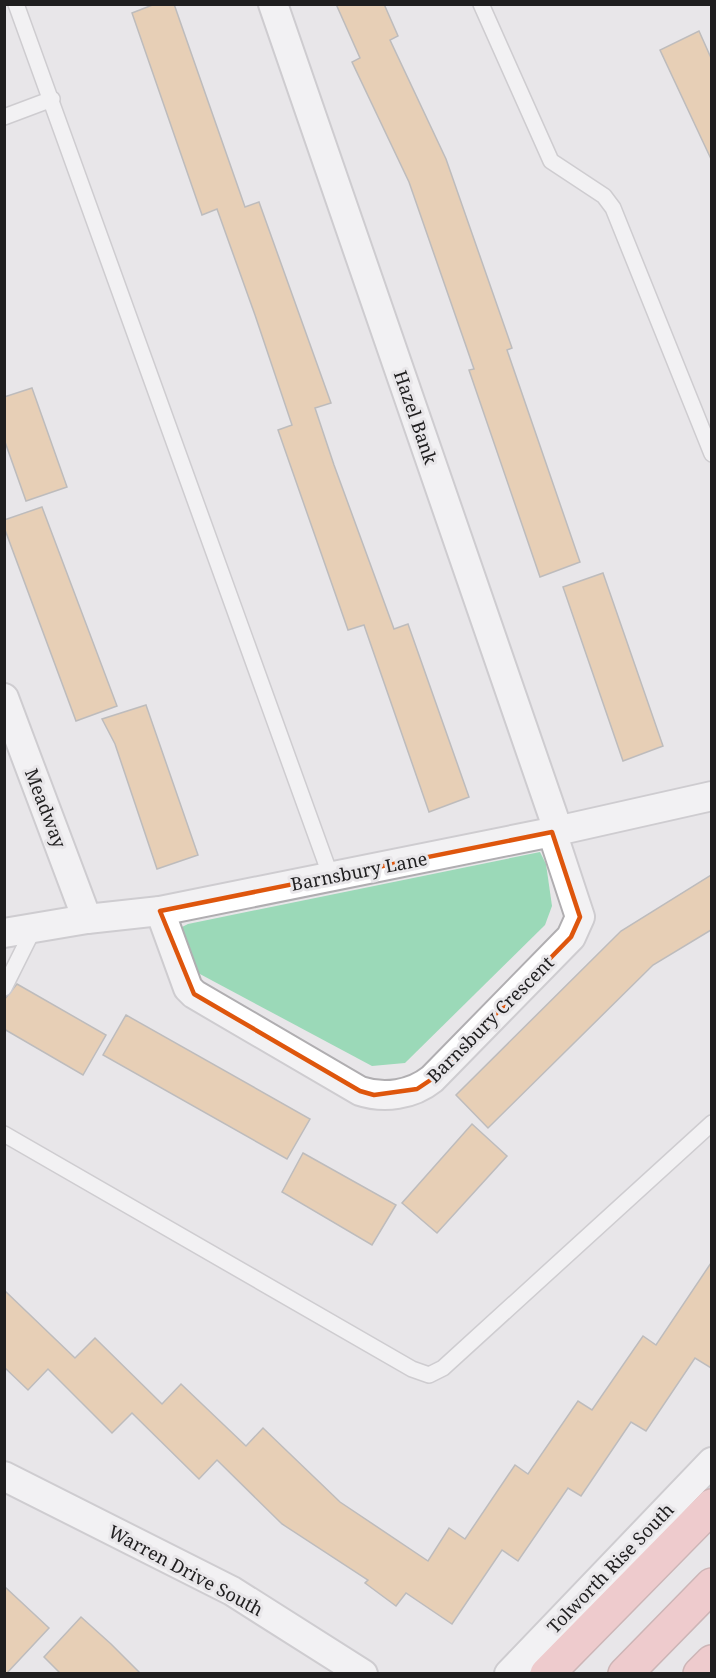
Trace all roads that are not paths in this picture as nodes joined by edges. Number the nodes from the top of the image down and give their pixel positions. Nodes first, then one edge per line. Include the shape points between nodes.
1 (16, 4) edge
2 (273, 4) edge
3 (481, 4) edge
4 (52, 99) junction
5 (4, 117) edge
6 (711, 454) edge
7 (4, 698) edge
8 (711, 796) edge
9 (555, 831) junction
10 (331, 877) junction
11 (160, 911) junction
12 (87, 919) junction
13 (34, 928) junction
14 (4, 933) edge
15 (4, 988) edge
16 (711, 1123) edge
17 (4, 1134) edge
18 (711, 1462) edge
19 (4, 1476) edge
20 (711, 1504) edge
21 (711, 1585) edge
22 (711, 1662) edge
23 (363, 1674) edge
24 (509, 1674) edge
25 (547, 1674) edge
26 (625, 1674) edge
27 (700, 1674) edge

1 - 4 lane
2 - 9 street, Hazel Bank
3 - 6 lane via 551,162 604,196 613,208
4 - 5 lane
4 - 10 lane
7 - 12 street, Meadway
8 - 9 street, Barnsbury Lane
9 - 10 street, Barnsbury Lane
9 - 11 street, Barnsbury Crescent via 580,917 571,937 432,1079 417,1089 400,1093 383,1096 360,1091 194,994 188,988
10 - 11 street, Barnsbury Lane
11 - 12 street, Barnsbury Lane
12 - 13 street, Barnsbury Lane
13 - 14 street, Barnsbury Lane
13 - 15 lane
16 - 17 lane via 443,1368 429,1375 412,1369
18 - 24 street, Tolworth Rise South
19 - 23 street, Warren Drive South via 232,1591
20 - 25 highway, Tolworth Rise South
21 - 26 highway
22 - 27 highway

